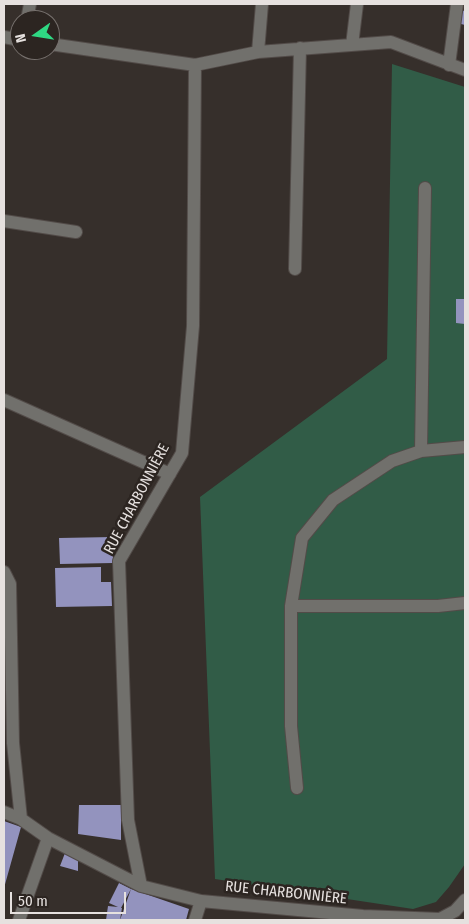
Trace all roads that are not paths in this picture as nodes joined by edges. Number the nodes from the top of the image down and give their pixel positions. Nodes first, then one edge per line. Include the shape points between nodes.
1 (262, 4) edge
2 (356, 4) edge
3 (457, 4) edge
4 (60, 45) edge
5 (352, 45) junction
6 (300, 48) junction
7 (258, 52) junction
8 (195, 65) junction
9 (449, 65) junction
10 (465, 70) edge
11 (425, 188) dead end
12 (4, 221) edge
13 (76, 232) dead end
14 (295, 269) dead end
15 (4, 400) edge
16 (465, 447) edge
17 (420, 451) junction
18 (170, 474) junction
19 (4, 572) edge
20 (465, 603) edge
21 (291, 606) junction
22 (8, 627) edge
23 (7, 687) edge
24 (8, 741) edge
25 (297, 788) dead end
26 (4, 812) edge
27 (21, 819) junction
28 (48, 838) junction
29 (141, 886) junction
30 (465, 900) edge
31 (201, 901) junction
32 (363, 918) edge
33 (19, 920) edge
34 (195, 920) edge

1 - 7 street
2 - 5 street
3 - 9 street
4 - 8 street
5 - 6 street
5 - 9 street via 391,42
6 - 7 street
6 - 14 street
7 - 8 street
8 - 18 street, RUE CHARBONNIÈRE via 193,326 182,454
9 - 10 street
11 - 17 street
12 - 13 street
15 - 18 street
16 - 17 street
17 - 21 street via 392,461 333,500 302,538
18 - 29 street, RUE CHARBONNIÈRE via 119,561 128,820
19 - 22 street via 10,584
20 - 21 street via 438,606
21 - 25 street via 291,726
22 - 23 street
23 - 24 street
24 - 27 street
26 - 27 street
27 - 28 street
28 - 29 street
28 - 33 street
29 - 31 street, RUE CHARBONNIÈRE
30 - 32 street, RUE CHARBONNIÈRE via 440,919
31 - 32 street, RUE CHARBONNIÈRE
31 - 34 street

